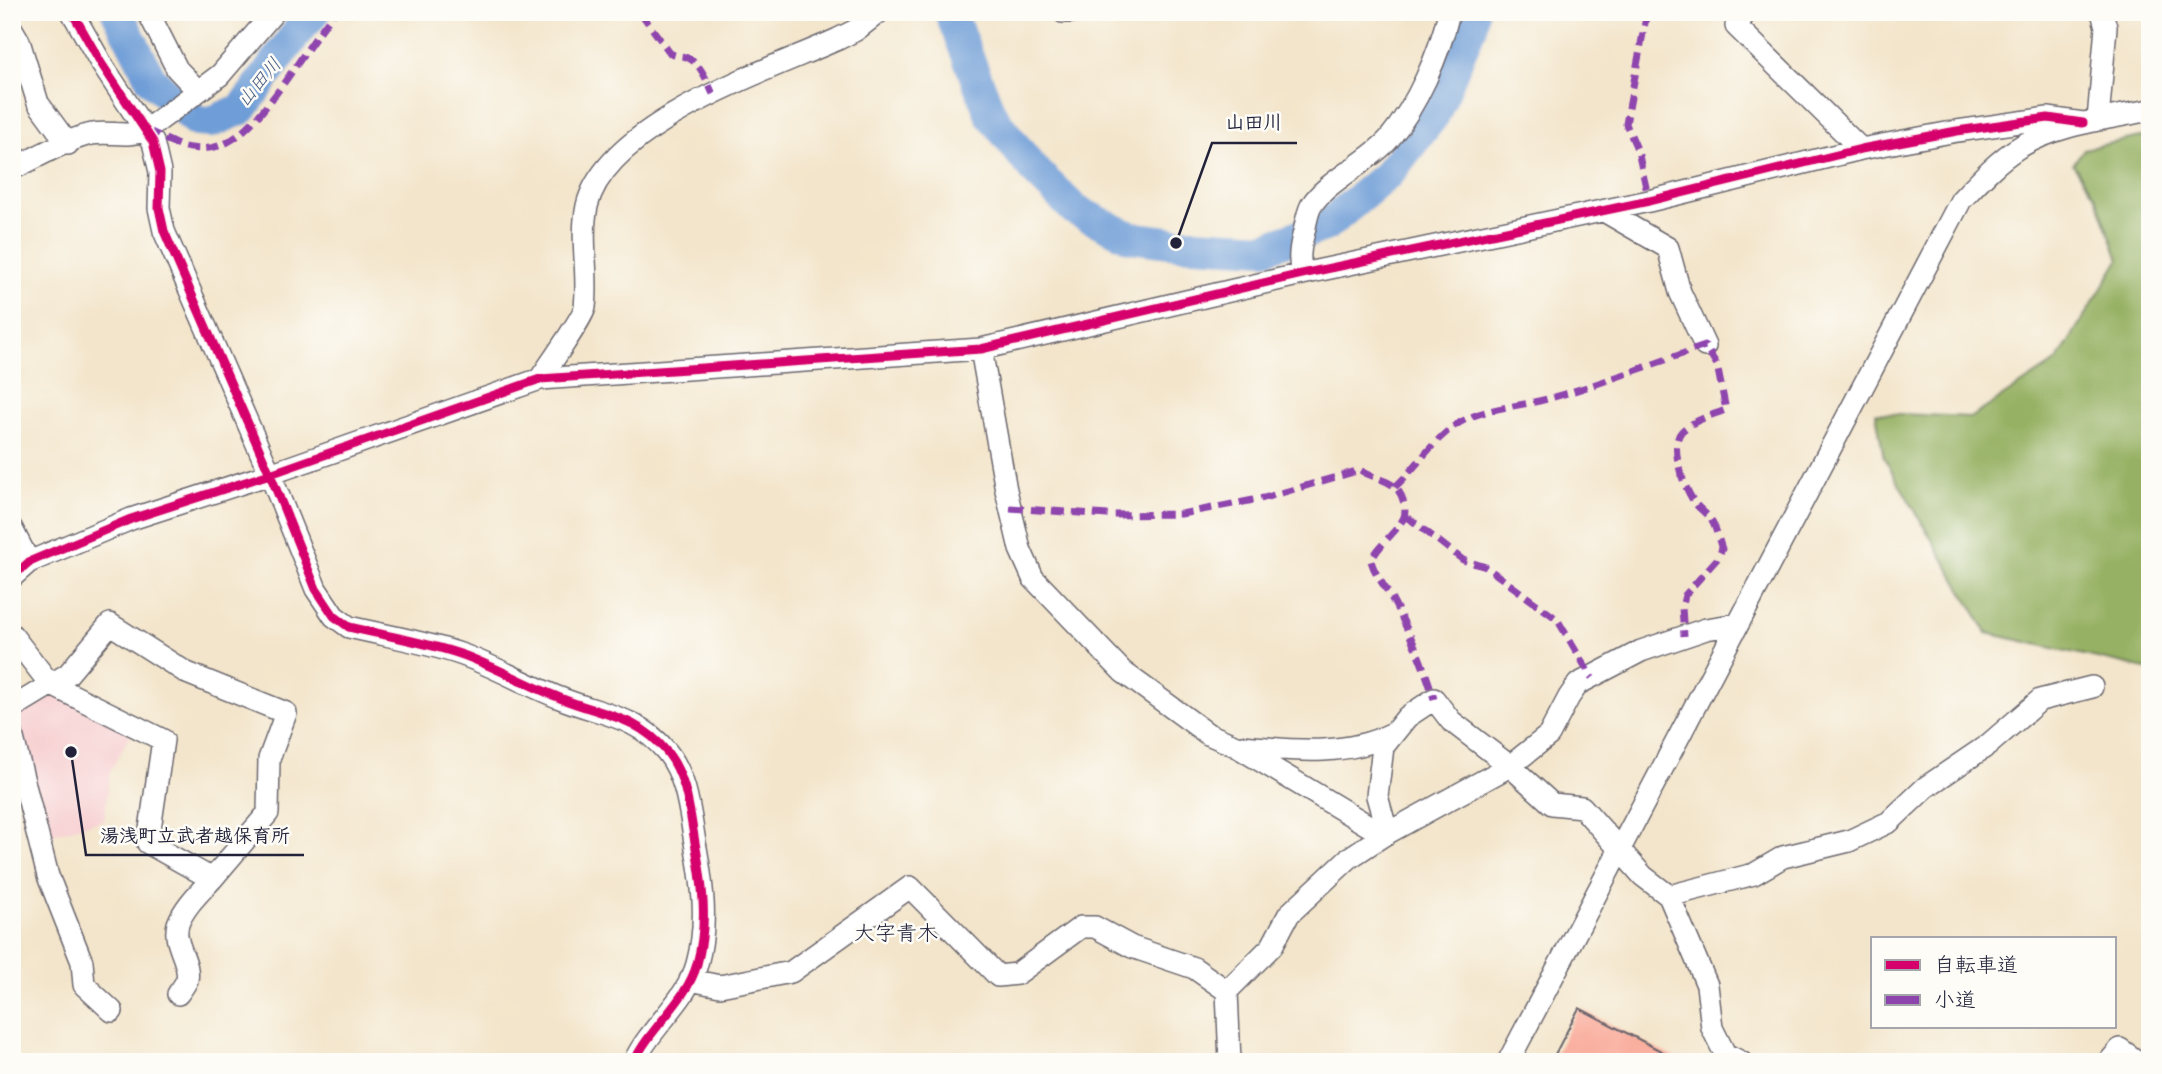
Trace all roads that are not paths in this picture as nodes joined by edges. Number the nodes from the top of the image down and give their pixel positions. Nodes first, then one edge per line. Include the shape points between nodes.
1 (72, 12) edge
2 (148, 12) edge
3 (274, 12) edge
4 (879, 12) edge
5 (1063, 12) edge
6 (1071, 12) edge
7 (1449, 12) edge
8 (1746, 12) edge
9 (2102, 12) edge
10 (12, 29) edge
11 (193, 93) junction
12 (2150, 110) edge
13 (2090, 122) junction
14 (151, 126) junction
15 (68, 144) junction
16 (1861, 149) junction
17 (12, 169) edge
18 (1604, 211) junction
19 (1301, 274) junction
20 (1705, 346) dead end
21 (981, 349) junction
22 (540, 379) junction
23 (271, 474) junction
24 (12, 530) edge
25 (29, 562) junction
26 (12, 577) edge
27 (1737, 624) junction
28 (12, 635) edge
29 (50, 684) junction
30 (2092, 687) dead end
31 (12, 708) edge
32 (12, 734) edge
33 (1391, 734) junction
34 (1236, 746) junction
35 (1510, 766) junction
36 (1384, 835) junction
37 (1619, 847) junction
38 (212, 879) junction
39 (1669, 896) junction
40 (690, 980) junction
41 (1227, 991) junction
42 (178, 994) dead end
43 (113, 1011) dead end
44 (634, 1062) edge
45 (1230, 1062) edge
46 (1508, 1062) edge
47 (1741, 1062) edge
48 (2109, 1062) edge
49 (2138, 1062) edge

1 - 14 street via 102,64
2 - 11 street
3 - 11 street via 220,75
4 - 22 street via 838,39 684,107 625,150 606,170 593,191 585,219 585,310
5 - 6 street
7 - 19 street via 1431,65 1398,126 1378,150 1313,203 1299,252
8 - 16 street via 1736,26
9 - 13 street via 2106,27
10 - 15 street via 38,103
11 - 14 street
12 - 13 street
13 - 16 street via 2049,118
13 - 27 street via 2020,147 1961,200
14 - 15 street via 135,134 94,134
14 - 23 street via 164,231
15 - 17 street
16 - 18 street
18 - 19 street
18 - 20 street via 1668,248 1680,292
19 - 21 street
21 - 22 street
21 - 34 street via 1006,490 1020,549 1033,578 1123,672 1208,734
22 - 23 street
23 - 25 street via 131,519
23 - 40 street via 316,589 340,622 462,655 561,698 618,715 648,733 670,754 685,791 705,906 700,950
24 - 25 street
25 - 26 street
27 - 35 street via 1706,629 1642,651 1578,684 1549,735
27 - 37 street
28 - 29 street
29 - 31 street
29 - 38 street via 163,740 148,843
29 - 38 street via 68,674 110,624 187,673 286,713 269,758 268,813
30 - 39 street via 2040,700 1987,745 1926,787 1889,822 1849,841 1783,857 1754,874
32 - 43 street via 48,876 82,962 84,985
33 - 34 street via 1353,748
33 - 35 street via 1406,717 1434,699 1470,738
33 - 36 street via 1383,747 1377,796
34 - 36 street
35 - 36 street
35 - 37 street via 1552,804 1582,807
36 - 41 street via 1349,858 1289,914 1272,946
37 - 39 street via 1643,876
37 - 46 street
38 - 42 street via 177,928 187,968 187,981
39 - 47 street via 1707,985 1712,1028 1725,1054
40 - 41 street via 720,986 791,972 910,887 998,976 1017,974 1081,927 1095,927 1132,947 1194,968
40 - 44 street
41 - 45 street
48 - 49 street via 2120,1049

